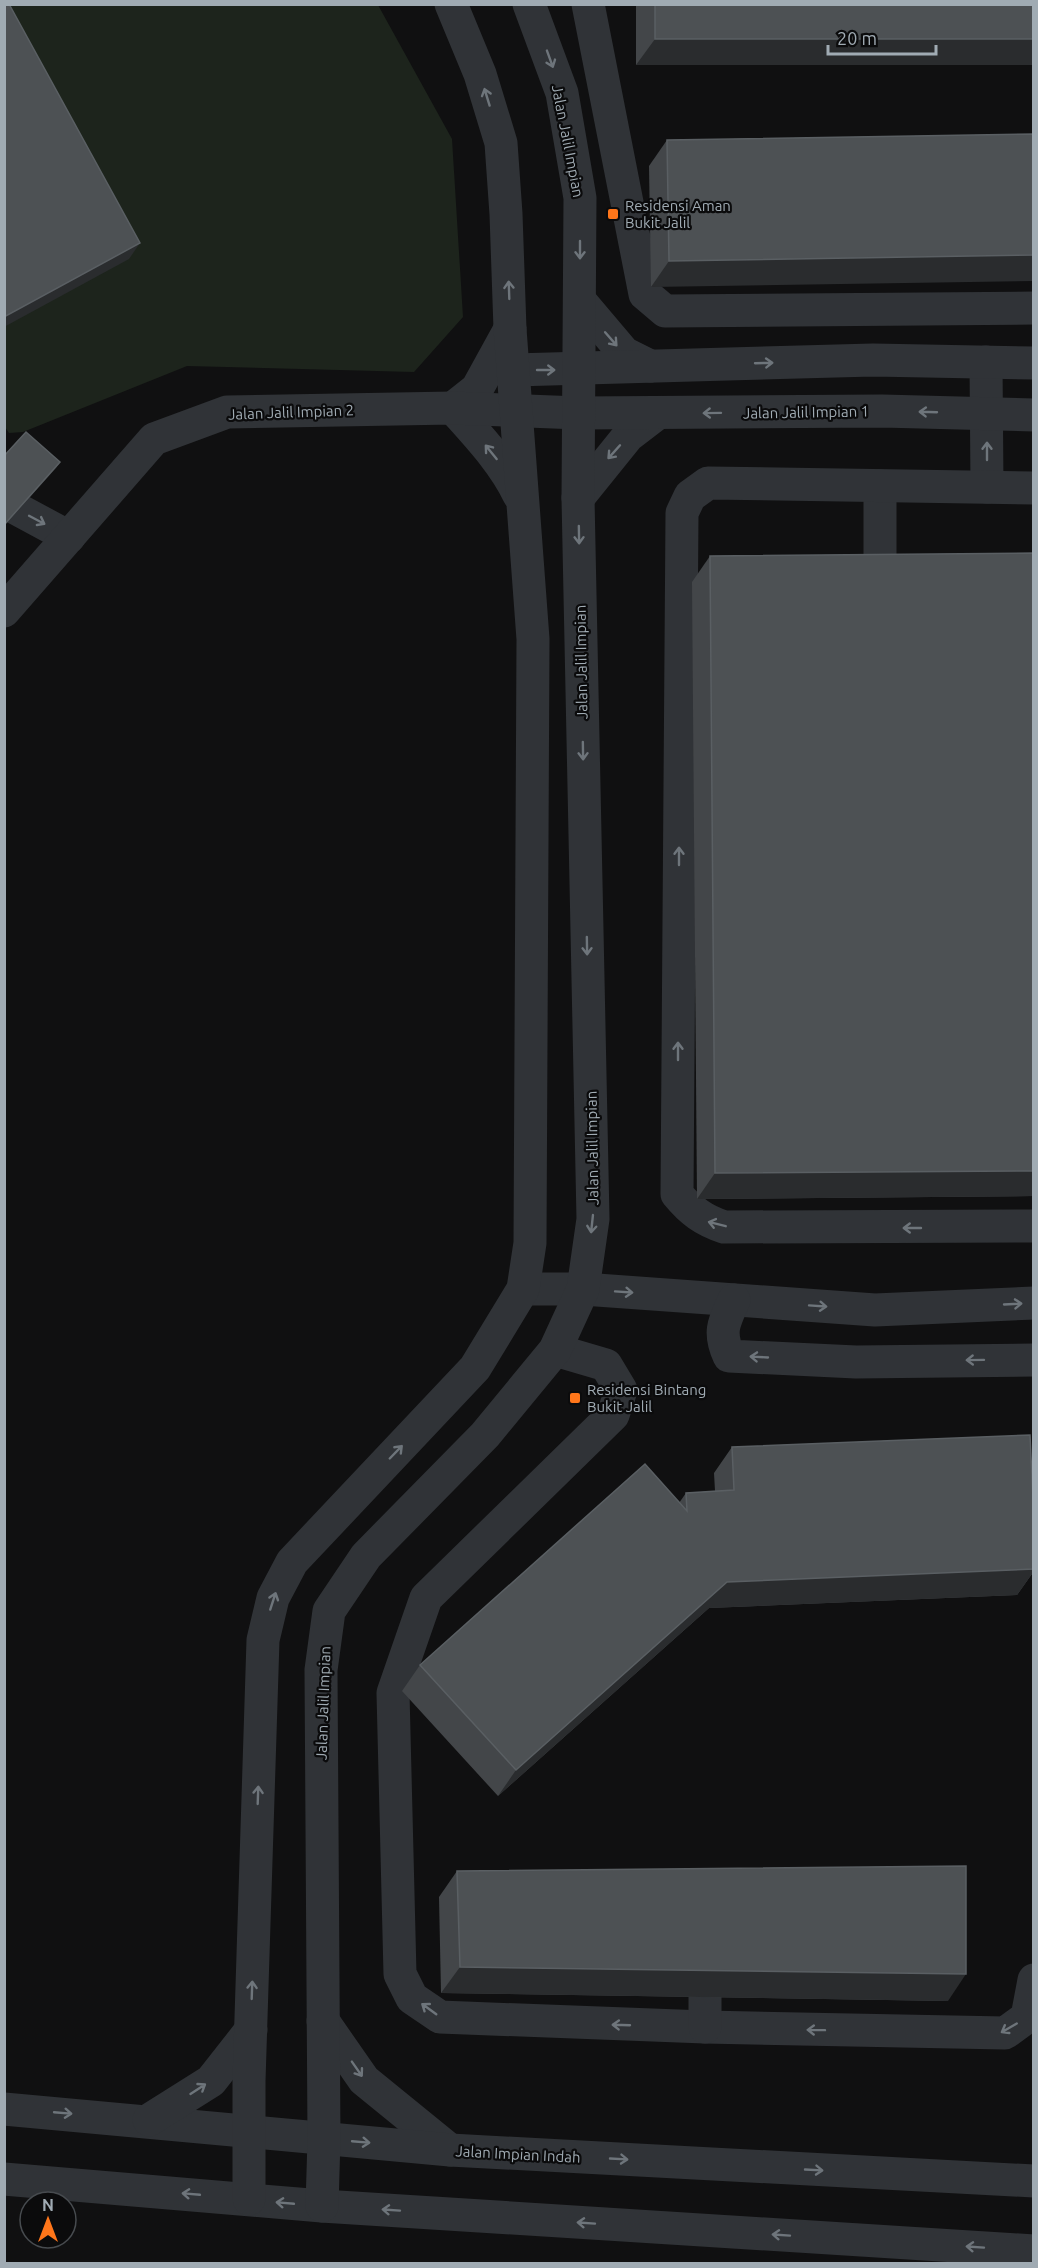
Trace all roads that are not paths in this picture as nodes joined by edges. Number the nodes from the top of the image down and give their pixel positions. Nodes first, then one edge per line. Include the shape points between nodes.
1 (451, 4) edge
2 (529, 4) edge
3 (588, 4) edge
4 (580, 301) junction
5 (1034, 308) edge
6 (510, 329) junction
7 (986, 362) junction
8 (1034, 363) edge
9 (650, 366) junction
10 (514, 370) junction
11 (579, 370) junction
12 (453, 408) junction
13 (517, 411) junction
14 (579, 413) junction
15 (658, 413) junction
16 (987, 414) junction
17 (1034, 415) edge
18 (880, 486) junction
19 (987, 487) junction
20 (1034, 488) edge
21 (578, 498) junction
22 (522, 500) junction
23 (4, 502) edge
24 (69, 537) junction
25 (880, 558) junction
26 (913, 558) edge
27 (5, 609) edge
28 (880, 628) edge
29 (965, 1193) edge
30 (1034, 1226) edge
31 (964, 1228) junction
32 (523, 1289) junction
33 (583, 1289) junction
34 (734, 1300) junction
35 (1034, 1303) edge
36 (555, 1350) junction
37 (1034, 1360) edge
38 (670, 1959) edge
39 (1034, 1980) edge
40 (586, 1990) edge
41 (323, 2022) junction
42 (585, 2023) junction
43 (705, 2028) junction
44 (251, 2030) junction
45 (4, 2109) edge
46 (149, 2120) junction
47 (249, 2132) junction
48 (324, 2139) junction
49 (450, 2150) junction
50 (4, 2178) edge
51 (1034, 2181) edge
52 (249, 2199) junction
53 (322, 2206) junction
54 (1034, 2251) edge

6 -> 1 street via 501,142 480,74
2 -> 4 street, Jalan Jalil Impian via 562,93 578,187
3 - 5 street via 645,294 665,311
4 -> 9 street via 624,353
4 - 11 street, Jalan Jalil Impian
6 - 10 street
6 - 12 street via 477,389
7 - 8 street
9 -> 7 street via 873,360
7 - 16 street
9 - 11 street
10 -> 11 street
10 - 13 street
11 - 14 street, Jalan Jalil Impian
12 - 13 street, Jalan Jalil Impian 2
22 -> 12 street via 510,476
12 - 24 street, Jalan Jalil Impian 2 via 227,412 154,440
13 - 14 street, Jalan Jalil Impian 2
13 - 22 street
14 - 15 street, Jalan Jalil Impian 1
14 - 21 street, Jalan Jalil Impian
16 -> 15 street, Jalan Jalil Impian 1
15 -> 21 street via 628,436
16 - 17 street, Jalan Jalil Impian 1
19 -> 16 street
18 - 19 street
18 - 25 street
31 -> 18 street via 724,1227 691,1212 677,1194 682,513 690,496 708,483
19 - 20 street
21 -> 33 street, Jalan Jalil Impian via 593,1219
22 - 32 street via 533,639 530,1243
23 -> 24 street
24 - 27 street, Jalan Jalil Impian 2
25 - 26 street
25 - 28 street
29 - 31 street
30 - 31 street
32 - 33 street
44 -> 32 street via 263,1640 273,1598 292,1562 475,1368
33 -> 34 street
33 - 36 street, Jalan Jalil Impian
34 -> 35 street via 875,1310
37 -> 34 street via 856,1362 729,1356 722,1342 723,1324
36 - 41 street, Jalan Jalil Impian via 485,1436 366,1556 329,1611 321,1670
42 -> 36 street via 440,2017 412,1998 400,1974 393,1693 426,1598 613,1415 621,1390 606,1365
38 - 43 street via 705,1960
39 -> 43 street via 1027,2017 1005,2033
40 - 42 street
41 - 48 street, Jalan Jalil Impian
41 -> 49 street via 364,2080
43 -> 42 street
46 -> 44 street via 211,2081
44 - 47 street
45 -> 46 street, Jalan Impian Indah
46 - 47 street, Jalan Impian Indah
47 - 48 street, Jalan Impian Indah
47 - 52 street
48 -> 49 street, Jalan Impian Indah
48 - 53 street, Jalan Jalil Impian
49 -> 51 street, Jalan Impian Indah
52 -> 50 street
53 -> 52 street
54 -> 53 street

